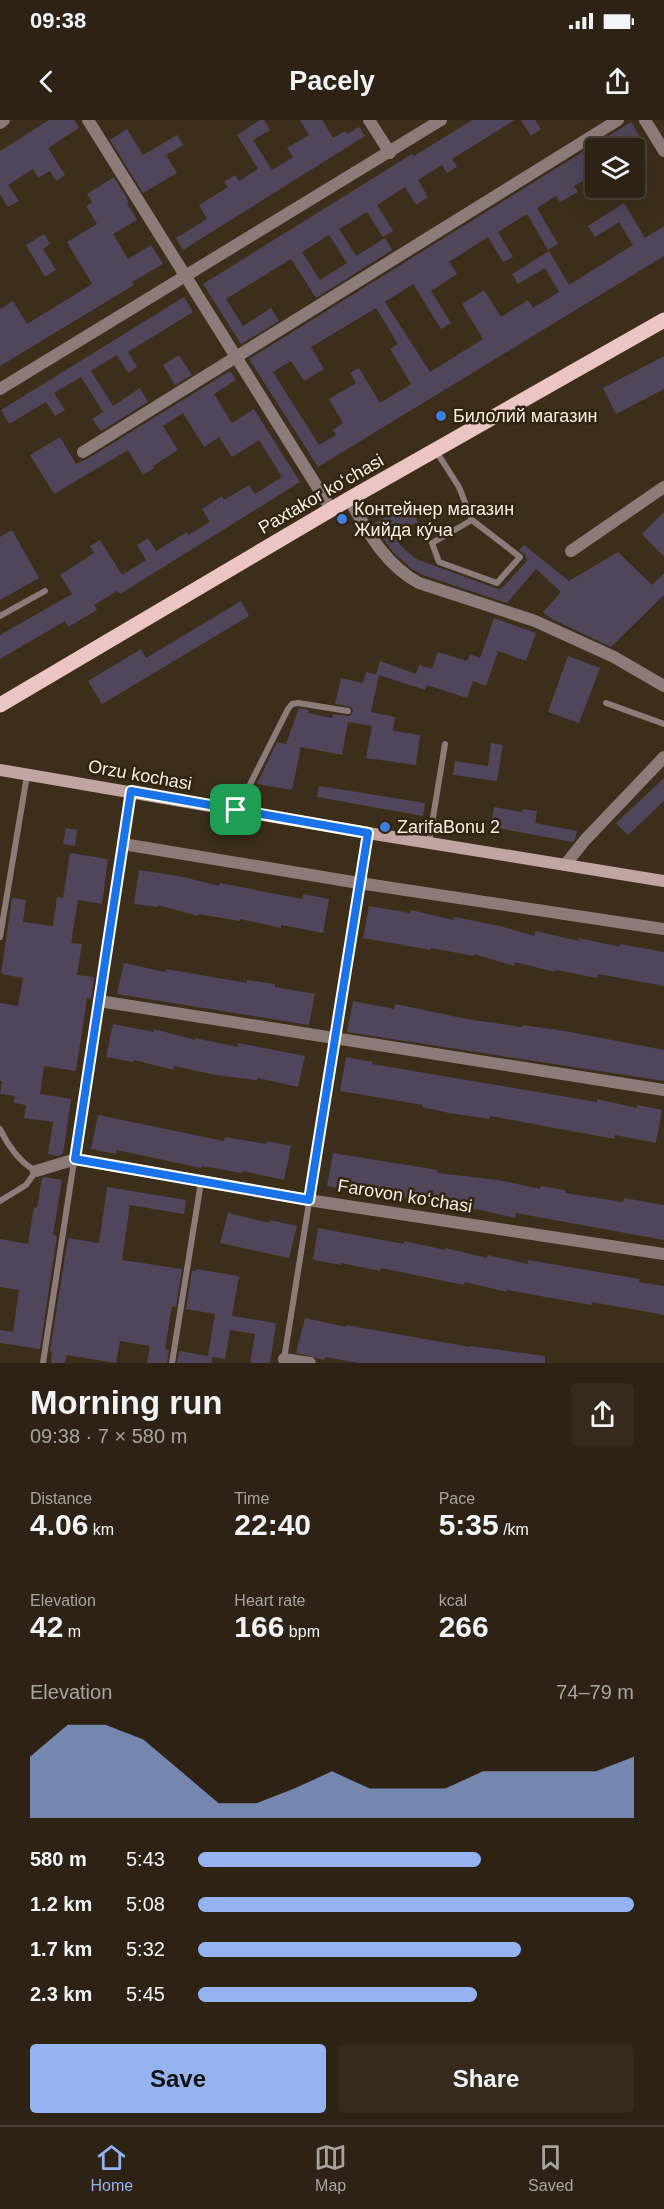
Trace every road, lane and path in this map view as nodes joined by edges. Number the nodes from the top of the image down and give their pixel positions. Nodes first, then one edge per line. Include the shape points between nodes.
1 (4, 120) edge
2 (88, 120) edge
3 (369, 120) edge
4 (441, 120) edge
5 (618, 120) edge
6 (645, 120) edge
7 (0, 123) edge
8 (664, 151) edge
9 (390, 153) junction
10 (184, 276) junction
11 (661, 326) edge
12 (235, 357) junction
13 (0, 389) edge
14 (435, 450) junction
15 (83, 452) dead end
16 (664, 487) edge
17 (349, 499) junction
18 (332, 509) junction
19 (472, 520) junction
20 (571, 551) dead end
21 (45, 591) dead end
22 (0, 616) edge
23 (664, 686) edge
24 (606, 703) dead end
25 (0, 705) edge
26 (348, 711) dead end
27 (664, 723) edge
28 (445, 744) dead end
29 (664, 757) edge
30 (0, 770) edge
31 (27, 774) junction
32 (131, 791) junction
33 (236, 810) junction
34 (368, 833) junction
35 (429, 842) junction
36 (123, 844) junction
37 (565, 865) junction
38 (664, 881) edge
39 (359, 883) junction
40 (664, 929) edge
41 (0, 937) edge
42 (99, 1001) junction
43 (334, 1039) junction
44 (664, 1090) edge
45 (0, 1129) edge
46 (75, 1159) junction
47 (36, 1171) junction
48 (201, 1182) junction
49 (309, 1200) junction
50 (0, 1201) edge
51 (664, 1254) edge
52 (284, 1361) edge
53 (43, 1363) edge
54 (172, 1363) edge
55 (310, 1363) edge

1 - 7 street
2 - 10 street
3 - 9 street
4 - 9 street
5 - 12 street
6 - 8 street
9 - 10 street
10 - 12 street
10 - 13 street
11 - 14 main road, Paxtakor koʻchasi
12 - 15 street
12 - 18 street
14 - 17 main road, Paxtakor koʻchasi
14 - 19 lane via 459,487
16 - 20 street
17 - 18 main road, Paxtakor koʻchasi
17 - 23 street via 387,559 410,578 535,621 614,657
18 - 25 main road, Paxtakor koʻchasi
19 - 19 lane via 432,543 439,562 497,583 520,557
21 - 22 lane
24 - 27 lane
26 - 33 lane via 292,704
28 - 35 lane
29 - 37 street
30 - 31 main road, Orzu kochasi
31 - 32 main road, Orzu kochasi
31 - 41 lane
32 - 33 main road, Orzu kochasi
32 - 36 lane
33 - 34 main road, Orzu kochasi
34 - 35 main road, Orzu kochasi
34 - 39 lane
35 - 37 main road, Orzu kochasi
36 - 39 street
36 - 42 lane
37 - 38 main road, Orzu kochasi
39 - 40 street
39 - 43 lane
42 - 43 street
42 - 46 lane
43 - 44 street
43 - 49 lane
45 - 47 lane via 27,1167
46 - 47 street, Farovon koʻchasi
46 - 48 street, Farovon koʻchasi
46 - 53 lane
47 - 50 lane via 26,1185
48 - 49 street, Farovon koʻchasi
48 - 54 lane
49 - 51 street, Farovon koʻchasi
49 - 52 lane
52 - 55 street

